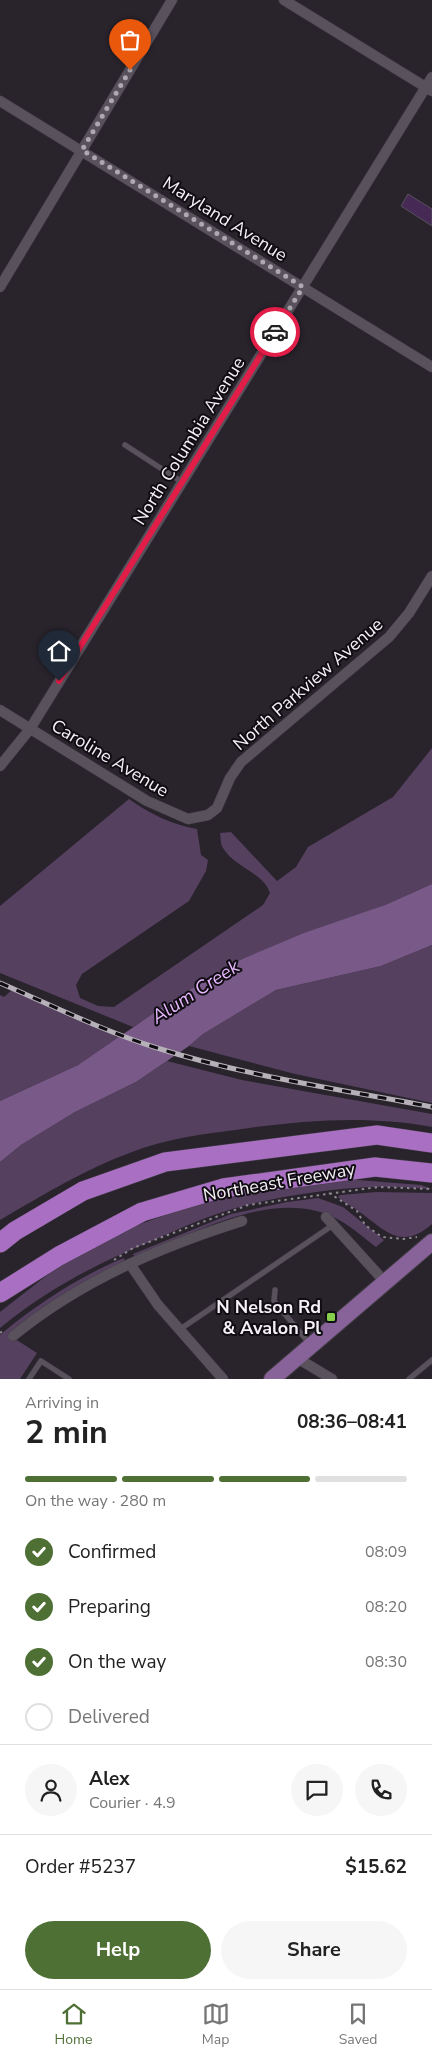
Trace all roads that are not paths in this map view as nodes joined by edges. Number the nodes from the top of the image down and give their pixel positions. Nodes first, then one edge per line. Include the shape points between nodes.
1 (172, 0) edge
2 (284, 0) edge
3 (432, 77) edge
4 (429, 89) edge
5 (0, 100) edge
6 (82, 150) junction
7 (0, 287) edge
8 (303, 287) junction
9 (432, 366) edge
10 (125, 445) dead end
11 (182, 482) junction
12 (432, 576) edge
13 (0, 710) edge
14 (30, 729) junction
15 (0, 766) edge
16 (208, 815) joint
17 (432, 1143) edge
18 (432, 1173) edge
19 (70, 1199) junction
20 (242, 1221) dead end
21 (330, 1221) joint
22 (0, 1231) edge
23 (428, 1241) edge
24 (0, 1243) edge
25 (130, 1264) junction
26 (38, 1270) junction
27 (385, 1282) junction
28 (275, 1290) dead end
29 (0, 1293) edge
30 (0, 1302) edge
31 (179, 1330) junction
32 (14, 1336) dead end
33 (311, 1346) junction
34 (297, 1358) junction
35 (432, 1360) edge
36 (29, 1379) edge
37 (69, 1379) edge
38 (223, 1379) edge
39 (272, 1379) edge
40 (332, 1379) edge
41 (409, 1379) edge

1 - 6 street
2 - 4 street
3 - 4 street, North Columbia Avenue
4 - 8 street, North Columbia Avenue
5 - 6 street, Maryland Avenue
6 - 7 street
6 - 8 street, Maryland Avenue
8 - 9 street, Maryland Avenue
8 - 11 street, North Columbia Avenue
10 - 11 lane
11 - 14 street, North Columbia Avenue
12 - 16 street, North Parkview Avenue via 389,637 241,762 221,803
13 - 14 street, Caroline Avenue
14 - 15 street, North Columbia Avenue
14 - 16 street, Caroline Avenue via 146,801 188,819
17 - 19 highway, Northeast Freeway via 377,1135 165,1162 83,1191
18 - 26 highway, Northeast Freeway via 375,1166 223,1188 142,1212
19 - 22 highway
19 - 24 highway, Northeast Freeway
20 - 25 street
21 - 27 street
21 - 31 lane
23 - 27 main road
25 - 31 street
25 - 32 street via 68,1298
26 - 29 highway, Northeast Freeway
26 - 30 highway
27 - 33 main road
28 - 33 lane via 274,1301
31 - 38 street
33 - 34 main road
34 - 39 main road
34 - 40 street
35 - 41 lane
36 - 37 lane via 41,1361

